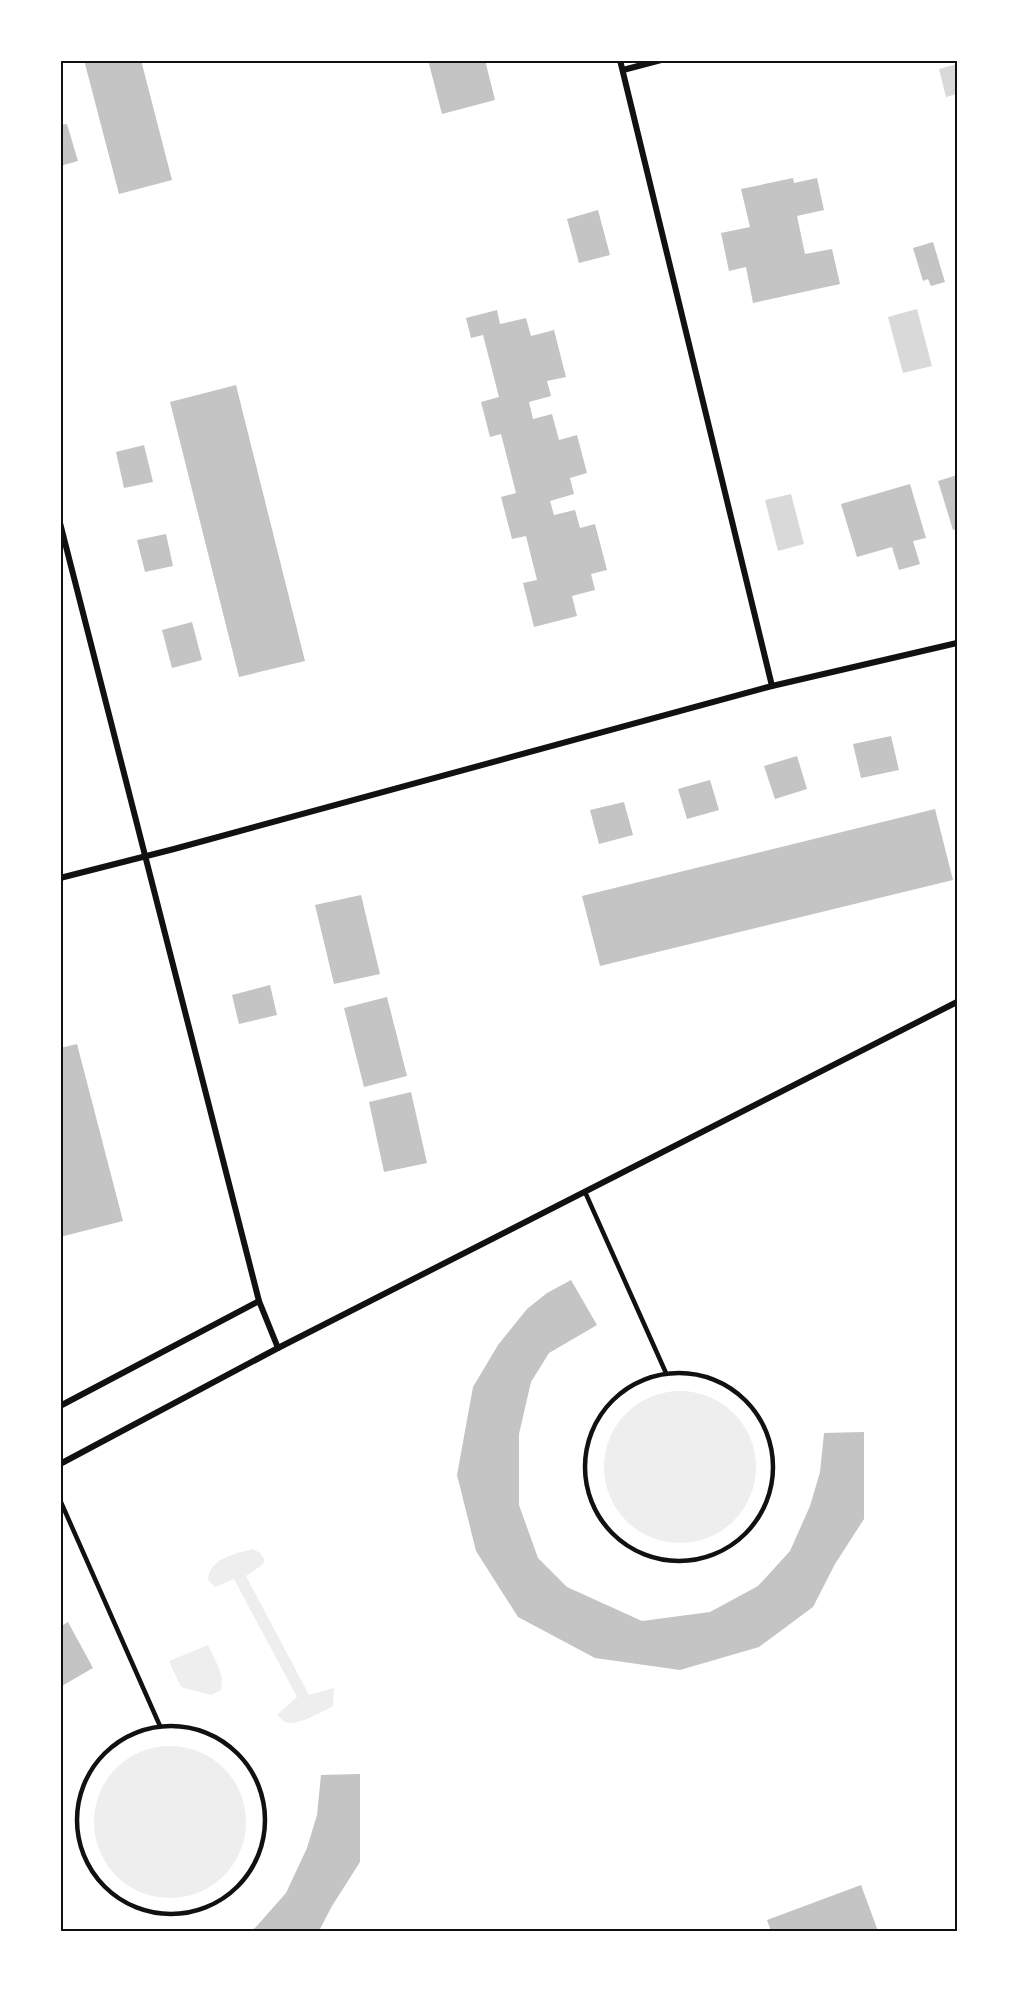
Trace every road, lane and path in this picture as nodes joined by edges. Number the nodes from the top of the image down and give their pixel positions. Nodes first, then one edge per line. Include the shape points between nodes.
1 (620, 60) edge
2 (661, 60) edge
3 (623, 70) junction
4 (60, 523) edge
5 (957, 643) edge
6 (772, 686) junction
7 (144, 857) junction
8 (60, 878) edge
9 (957, 1002) edge
10 (585, 1192) junction
11 (259, 1301) junction
12 (278, 1348) junction
13 (666, 1373) junction
14 (60, 1407) edge
15 (60, 1464) edge
16 (60, 1500) edge
17 (160, 1726) junction

1 - 3 street
2 - 3 street
3 - 6 street
4 - 7 street
5 - 6 street
6 - 7 street
7 - 8 street
7 - 11 street
9 - 10 street
10 - 12 street
10 - 13 lane
11 - 12 street
11 - 14 street
12 - 15 street
13 - 13 lane via 636,1383 611,1400 594,1425 585,1455 586,1485 597,1515 616,1539 642,1555 672,1562 704,1559 733,1546 756,1524 770,1496 774,1464 768,1433 752,1406 727,1386 698,1374
16 - 17 lane
17 - 17 lane via 130,1734 105,1752 86,1777 77,1807 77,1838 88,1867 108,1891 125,1902 164,1915 195,1912 224,1899 247,1877 257,1859 266,1818 261,1787 245,1760 221,1739 191,1727

